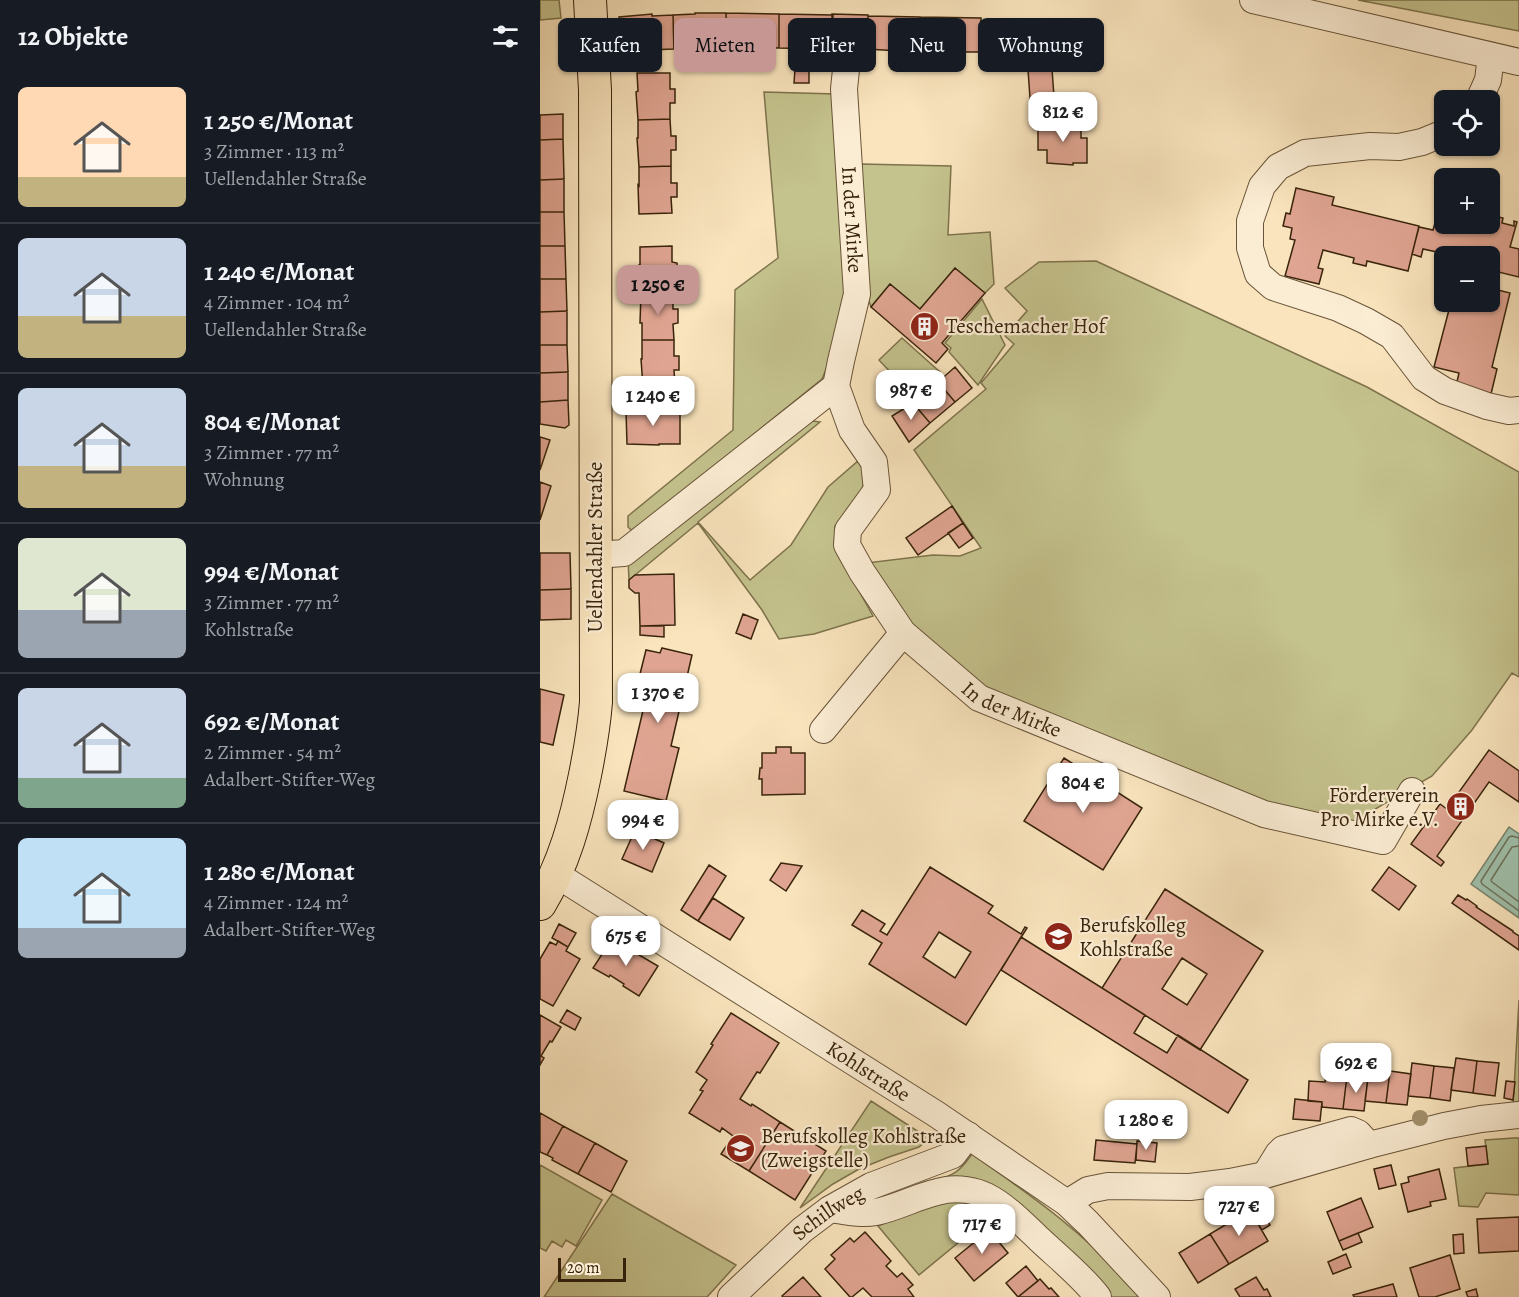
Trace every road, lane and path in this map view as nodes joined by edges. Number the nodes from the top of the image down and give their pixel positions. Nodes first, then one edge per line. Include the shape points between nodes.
1 (590, 0) edge
2 (1253, 0) edge
3 (1491, 56) junction
4 (1519, 62) edge
5 (846, 72) edge
6 (1484, 90) edge
7 (1434, 137) edge
8 (836, 386) junction
9 (1519, 410) edge
10 (595, 555) junction
11 (903, 633) junction
12 (823, 730) dead end
13 (1412, 791) dead end
14 (557, 875) junction
15 (540, 904) edge
16 (1519, 1115) edge
17 (968, 1135) junction
18 (1066, 1203) junction
19 (830, 1209) junction
20 (731, 1297) edge
21 (1098, 1297) edge
22 (1157, 1297) edge

1 - 10 main road, Uellendahler Straße via 595,90
2 - 3 street
3 - 4 street
3 - 6 street
5 - 8 street, In der Mirke via 857,294
7 - 9 street via 1398,147 1305,153 1278,167 1262,186 1250,220 1250,248 1258,274 1273,287 1338,308 1392,336 1424,378 1445,391 1487,406
8 - 10 street via 624,552
8 - 11 street, In der Mirke via 852,430 874,462 877,490 848,530 847,544
10 - 14 main road, Uellendahler Straße via 594,729 572,832
11 - 12 street
11 - 13 street, In der Mirke via 979,698 1264,814 1383,840
14 - 15 main road, Uellendahler Straße
14 - 17 street, Kohlstraße
16 - 18 street via 1444,1126 1370,1145 1351,1130 1283,1149 1264,1175 1190,1187 1108,1186 1088,1190
17 - 18 street, Kohlstraße
17 - 19 street, Schillweg via 953,1155 871,1186
18 - 22 street, Kohlstraße
19 - 20 street, Schillweg
19 - 21 street via 874,1213 948,1190 985,1195 1004,1207

